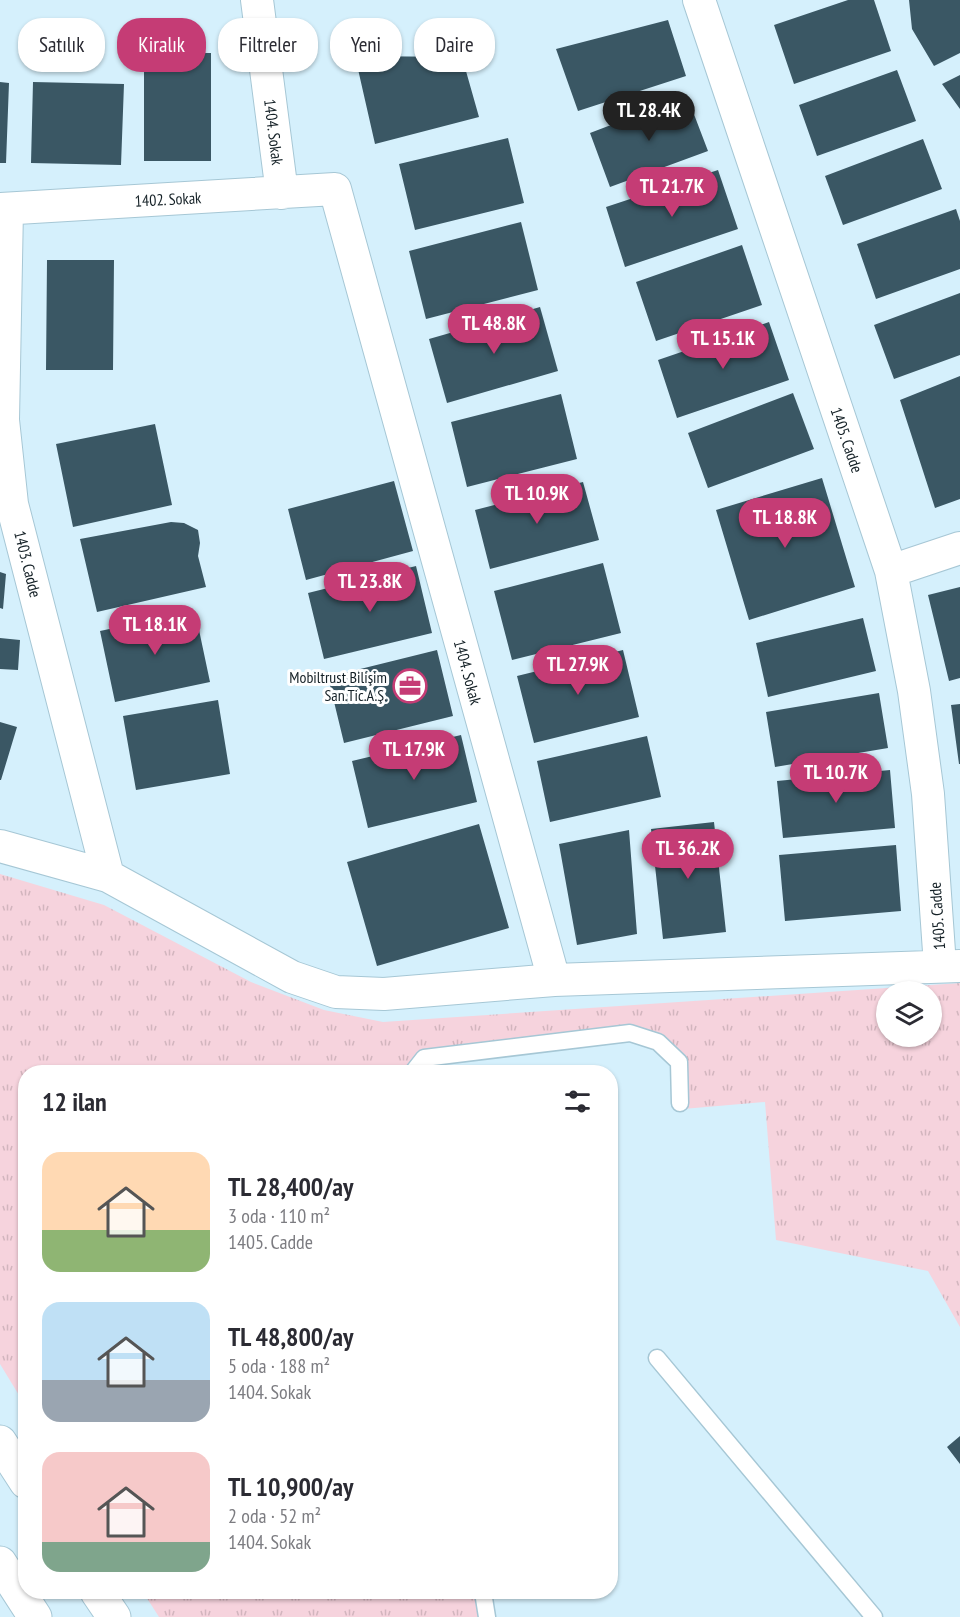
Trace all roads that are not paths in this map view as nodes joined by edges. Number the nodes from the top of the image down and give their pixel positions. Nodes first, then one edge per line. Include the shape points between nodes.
1 (257, 0) edge
2 (699, 0) edge
3 (335, 189) joint
4 (282, 193) junction
5 (4, 209) edge
6 (6, 504) edge
7 (960, 548) edge
8 (891, 571) junction
9 (0, 846) edge
10 (108, 876) junction
11 (950, 966) edge
12 (554, 980) junction
13 (418, 1065) edge
14 (680, 1103) dead end
15 (657, 1358) dead end
16 (0, 1442) edge
17 (18, 1470) edge
18 (0, 1563) edge
19 (18, 1591) edge
20 (23, 1599) edge
21 (102, 1599) edge
22 (484, 1599) edge
23 (35, 1617) edge
24 (114, 1617) edge
25 (487, 1617) edge
26 (874, 1617) edge

1 - 4 street, 1404. Sokak
2 - 8 street, 1405. Cadde
3 - 4 street, 1402. Sokak
3 - 12 street, 1404. Sokak
4 - 5 street, 1402. Sokak
5 - 6 street, 1403. Cadde
6 - 10 street, 1403. Cadde
7 - 8 street
8 - 11 street, 1405. Cadde via 914,691
9 - 10 street
10 - 12 street via 292,977 336,992 384,994
11 - 12 street
13 - 14 lane via 424,1058 630,1033 658,1042 680,1062
15 - 26 lane
16 - 17 main road
18 - 19 main road
20 - 23 main road
21 - 24 main road
22 - 25 lane

